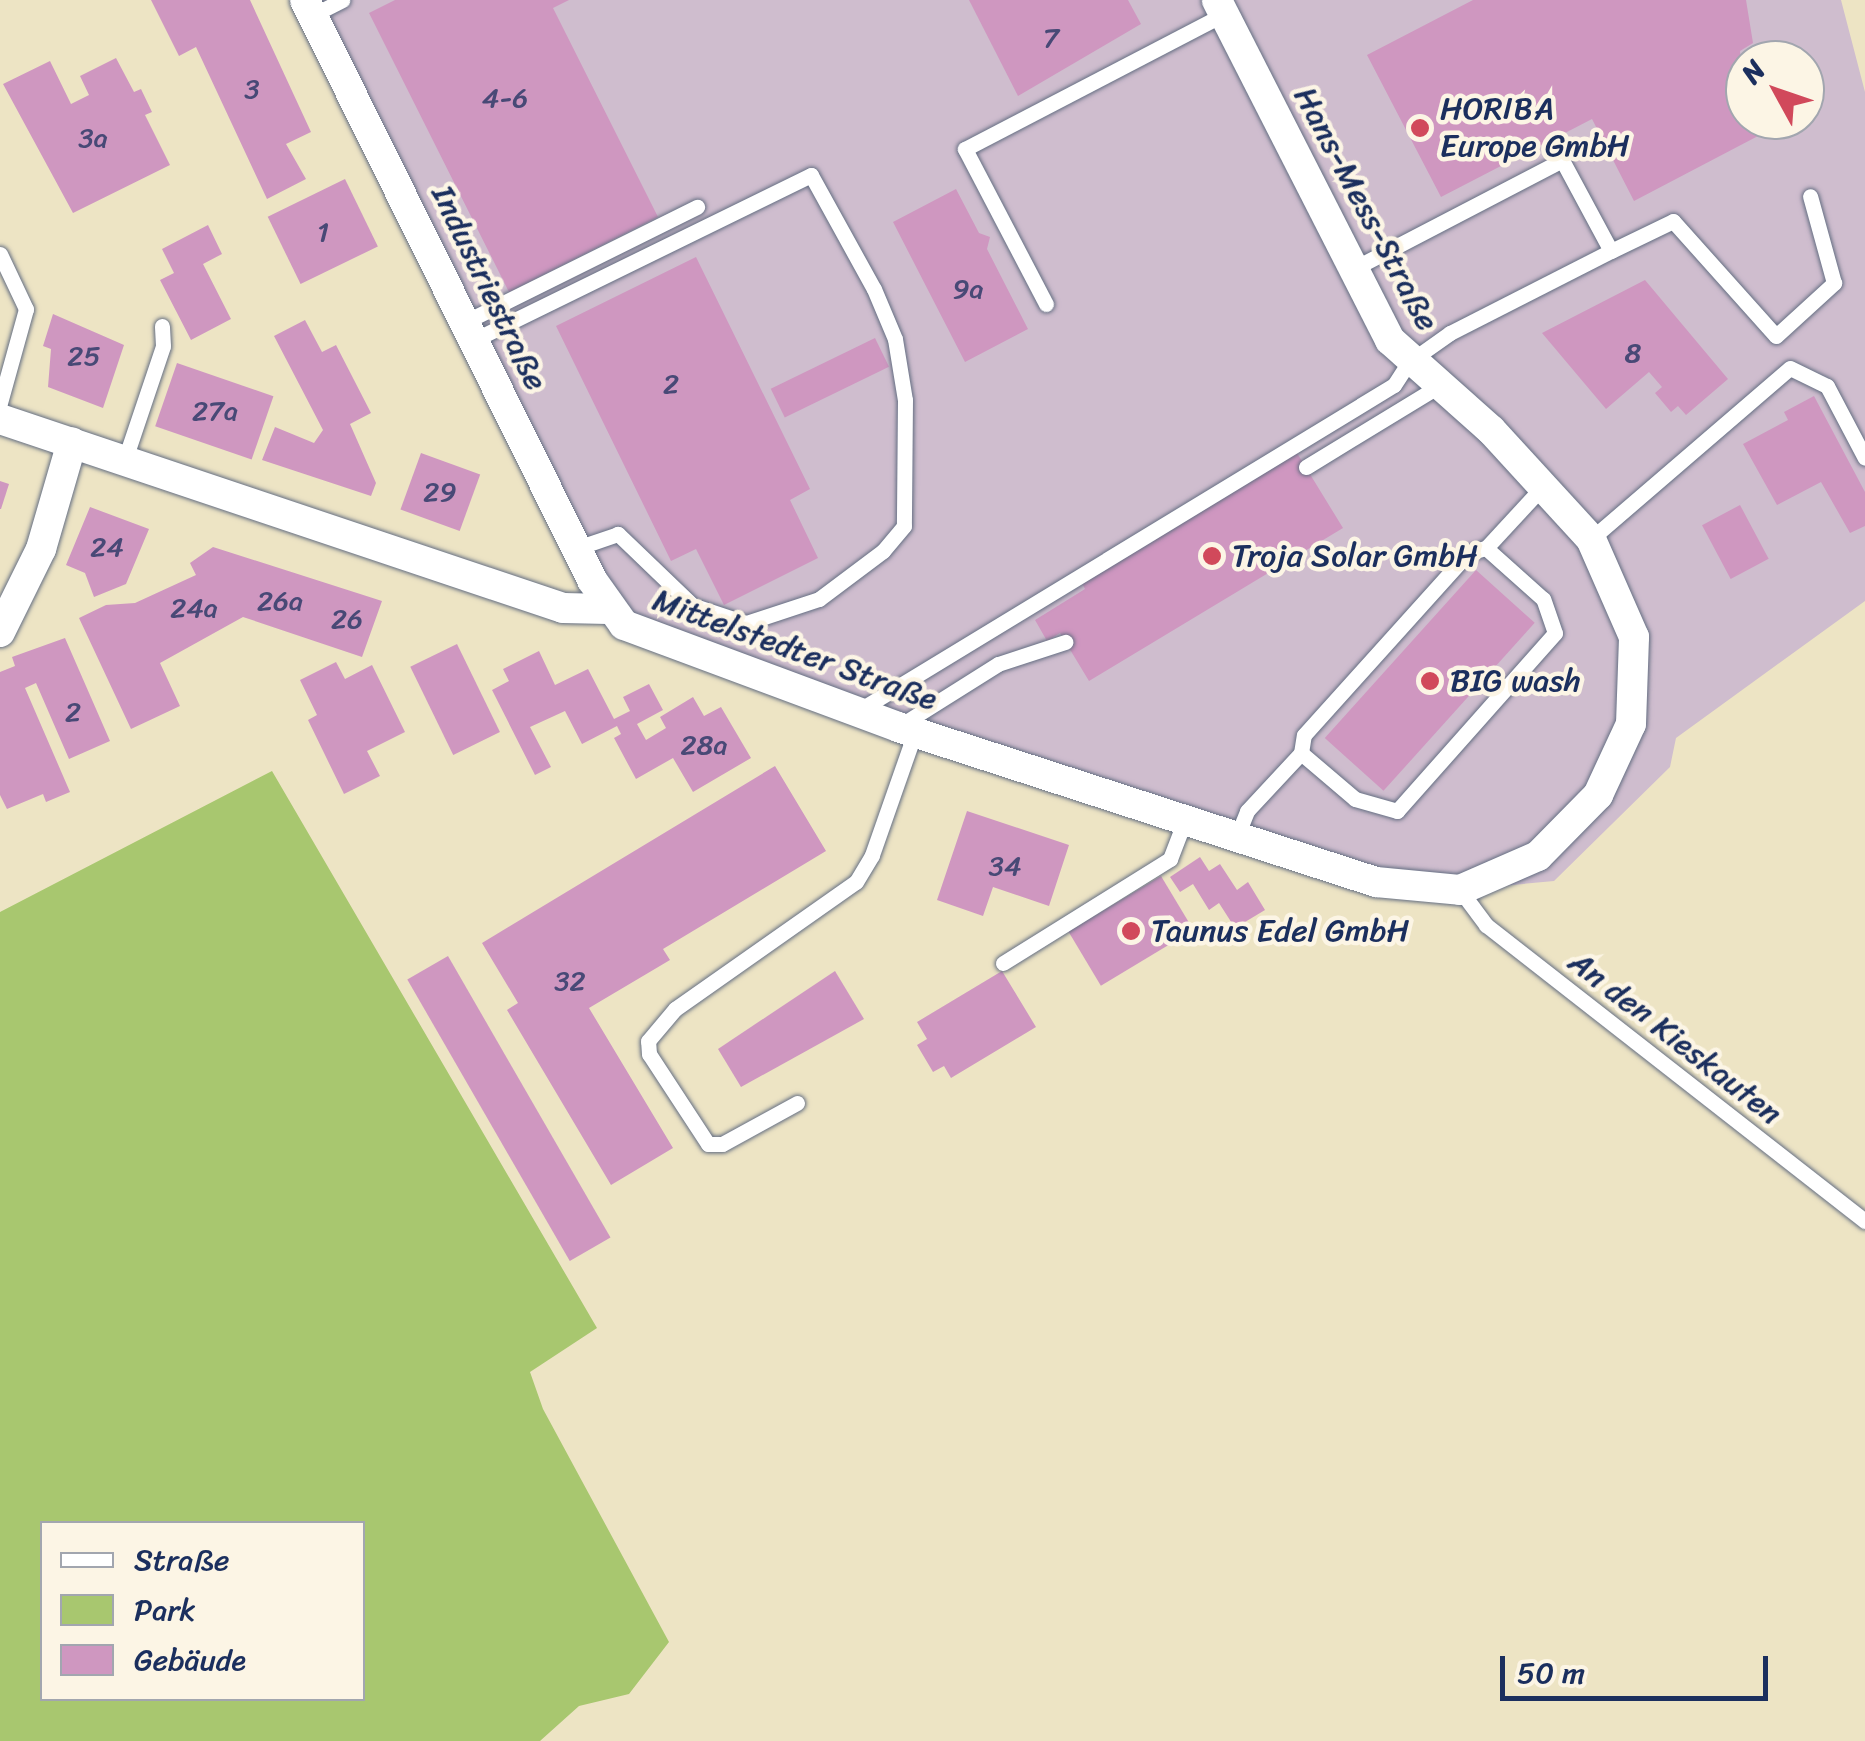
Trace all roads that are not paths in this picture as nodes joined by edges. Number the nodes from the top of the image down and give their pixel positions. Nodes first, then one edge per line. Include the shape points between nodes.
1 (342, 0) edge
2 (309, 7) edge
3 (1221, 7) edge
4 (1810, 196) dead end
5 (696, 206) dead end
6 (1611, 251) junction
7 (0, 254) edge
8 (1352, 270) junction
9 (1046, 304) dead end
10 (162, 326) dead end
11 (471, 330) junction
12 (1409, 362) junction
13 (1437, 388) junction
14 (0, 403) edge
15 (0, 419) edge
16 (72, 442) junction
17 (1865, 458) edge
18 (124, 462) junction
19 (1306, 467) dead end
20 (1545, 484) junction
21 (1591, 539) junction
22 (578, 548) junction
23 (1486, 548) junction
24 (608, 609) junction
25 (0, 632) edge
26 (1065, 642) dead end
27 (856, 712) junction
28 (906, 730) junction
29 (1301, 753) junction
30 (1185, 820) junction
31 (1237, 836) junction
32 (1460, 890) junction
33 (1003, 963) dead end
34 (797, 1103) dead end
35 (1865, 1221) edge

1 - 2 lane
2 - 11 street, Industriestraße
3 - 8 street, Hans-Mess-Straße
3 - 9 lane via 965,149
4 - 6 lane via 1834,283 1776,336 1673,221
5 - 11 lane
6 - 8 lane via 1562,160
6 - 12 lane via 1450,333
7 - 14 lane via 26,309
8 - 12 street, Hans-Mess-Straße
10 - 18 lane via 163,346
11 - 22 street, Industriestraße
11 - 22 lane via 811,176 874,288 896,339 905,400 904,526 883,550 820,598 746,622 692,605 618,534
12 - 13 street, Hans-Mess-Straße
12 - 27 lane via 1394,385
13 - 19 lane
13 - 20 street, Hans-Mess-Straße
15 - 16 street, Mittelstedter Straße
16 - 18 street, Mittelstedter Straße
16 - 25 street via 40,549
17 - 21 lane via 1827,386 1790,368
18 - 24 street, Mittelstedter Straße via 563,608
20 - 21 street, Hans-Mess-Straße
20 - 23 lane
21 - 32 street, Hans-Mess-Straße via 1634,636 1631,724 1598,795 1574,824 1538,856
22 - 24 street, Industriestraße
23 - 29 lane via 1468,553 1304,734
23 - 29 lane via 1543,599 1555,633 1397,811 1355,799
24 - 27 street, Mittelstedter Straße via 642,636
26 - 28 lane via 998,664
27 - 28 street, Mittelstedter Straße
28 - 30 street, Mittelstedter Straße
28 - 34 lane via 872,855 856,882 675,1009 648,1041 649,1054 708,1144 722,1144
29 - 31 lane via 1248,811
30 - 31 street, Mittelstedter Straße
30 - 33 lane via 1170,859
31 - 32 street, Mittelstedter Straße via 1376,882
32 - 35 lane, An den Kieskauten via 1486,924

